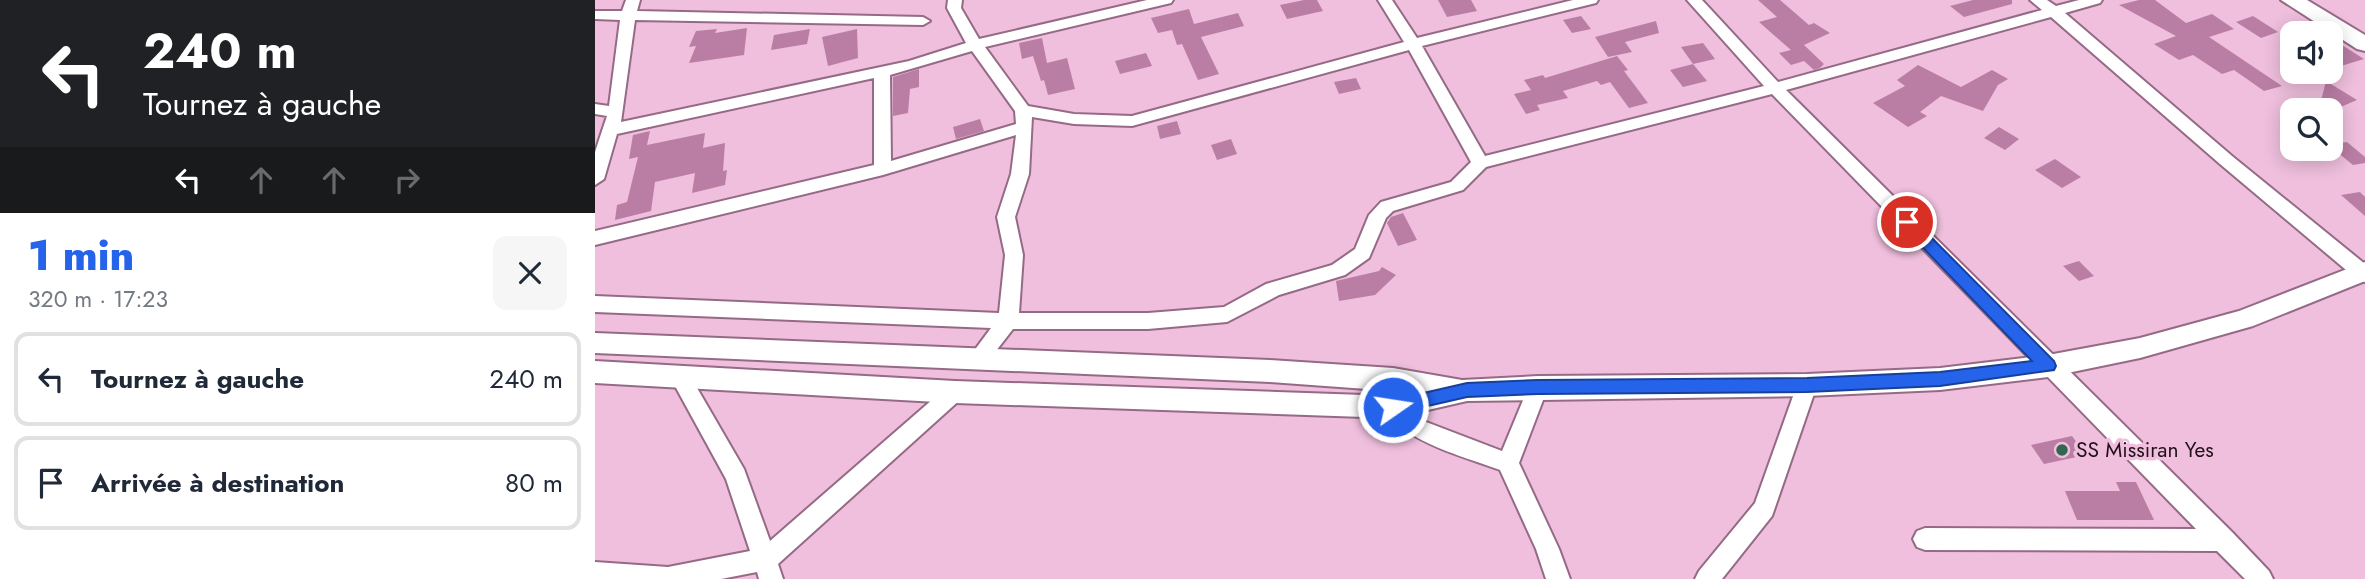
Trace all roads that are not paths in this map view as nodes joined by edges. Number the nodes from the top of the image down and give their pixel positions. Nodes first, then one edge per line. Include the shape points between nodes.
1 (633, 0) edge
2 (955, 0) edge
3 (1166, 0) edge
4 (1385, 0) edge
5 (1591, 0) edge
6 (1694, 0) edge
7 (2037, 0) edge
8 (2095, 0) edge
9 (2292, 0) edge
10 (2055, 12) junction
11 (595, 15) edge
12 (628, 16) junction
13 (923, 21) dead end
14 (975, 44) junction
15 (1413, 44) junction
16 (2365, 44) edge
17 (882, 72) junction
18 (1775, 88) junction
19 (595, 109) edge
20 (616, 112) junction
21 (1024, 118) junction
22 (611, 130) junction
23 (1480, 163) junction
24 (883, 169) junction
25 (595, 179) edge
26 (595, 238) edge
27 (2364, 273) edge
28 (595, 304) edge
29 (1008, 321) junction
30 (595, 343) edge
31 (978, 359) junction
32 (2048, 366) junction
33 (595, 372) edge
34 (679, 375) junction
35 (1393, 379) junction
36 (1807, 385) junction
37 (1538, 387) junction
38 (1467, 390) junction
39 (955, 392) junction
40 (1393, 407) junction
41 (1508, 463) junction
42 (1925, 539) dead end
43 (2224, 540) junction
44 (768, 569) edge
45 (595, 573) edge
46 (1558, 579) edge
47 (1707, 579) edge
48 (2261, 579) edge

1 - 12 street
2 - 14 street via 954,8
3 - 14 street
4 - 15 street
5 - 15 street
6 - 18 street
7 - 10 street
8 - 10 street
9 - 16 highway
10 - 18 street
10 - 27 street
11 - 12 street
12 - 13 street
12 - 20 street
14 - 17 street
14 - 21 street
15 - 21 street via 1132,121
15 - 23 street
17 - 22 street
17 - 24 street
18 - 23 street
18 - 32 street
19 - 20 street
20 - 22 street
21 - 24 street
21 - 29 street via 1020,174 1006,217 1014,255
22 - 25 street
23 - 29 street via 1457,186 1387,206 1378,215 1362,253 1338,270 1273,289 1227,314 1148,321
24 - 26 street
27 - 32 main road via 2244,319 2140,348
28 - 29 street
29 - 31 street
30 - 31 main road
31 - 35 main road
32 - 36 main road via 1940,379
32 - 43 street
33 - 34 main road
34 - 39 main road
34 - 44 street via 736,476
35 - 38 main road
35 - 40 street
36 - 37 main road
36 - 47 street via 1764,509
37 - 38 main road
37 - 41 street
38 - 40 main road
39 - 40 main road
39 - 44 street
40 - 41 street via 1413,426
41 - 46 street via 1541,530
42 - 43 street
43 - 48 street
44 - 45 street via 669,578

